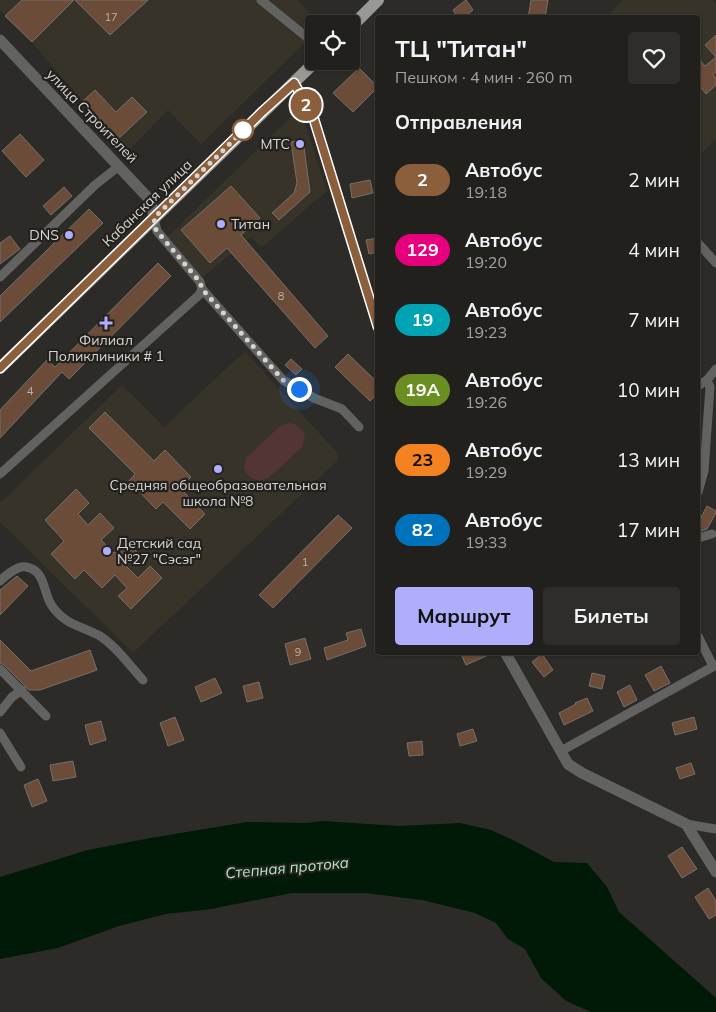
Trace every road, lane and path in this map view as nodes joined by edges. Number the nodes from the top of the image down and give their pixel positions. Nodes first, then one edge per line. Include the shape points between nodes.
1 (261, 0) edge
2 (378, 0) edge
3 (360, 18) edge
4 (305, 37) edge
5 (0, 40) edge
6 (307, 70) edge
7 (294, 83) junction
8 (119, 166) junction
9 (154, 218) junction
10 (700, 245) edge
11 (716, 264) edge
12 (0, 277) edge
13 (202, 289) junction
14 (375, 316) edge
15 (0, 368) edge
16 (716, 369) edge
17 (707, 380) junction
18 (700, 385) edge
19 (360, 427) dead end
20 (0, 474) edge
21 (700, 485) edge
22 (712, 534) dead end
23 (700, 537) edge
24 (0, 580) edge
25 (700, 639) edge
26 (507, 655) edge
27 (715, 665) edge
28 (0, 669) edge
29 (142, 680) dead end
30 (22, 690) junction
31 (0, 712) edge
32 (46, 716) dead end
33 (0, 732) edge
34 (561, 751) junction
35 (21, 766) dead end
36 (686, 824) junction
37 (716, 829) edge
38 (716, 872) edge

1 - 4 street
2 - 3 main road
5 - 8 street, улица Строителей
6 - 7 main road, Кабанская улица
7 - 9 main road, Кабанская улица
7 - 14 street via 313,116
8 - 9 street, улица Строителей via 151,201
8 - 12 street
9 - 13 street via 156,230 200,282
9 - 15 main road, Кабанская улица
10 - 11 street
13 - 19 street via 283,380 342,409
13 - 20 street
16 - 17 street
17 - 18 street
17 - 21 street via 710,387 704,471
22 - 23 street
24 - 29 street via 22,567 32,569 43,581 46,598 52,608 74,626 101,637
25 - 27 street
26 - 34 street
27 - 34 street
28 - 30 street
30 - 31 street
30 - 32 street
33 - 35 street
34 - 36 street via 568,764 582,773
36 - 37 street
36 - 38 street

